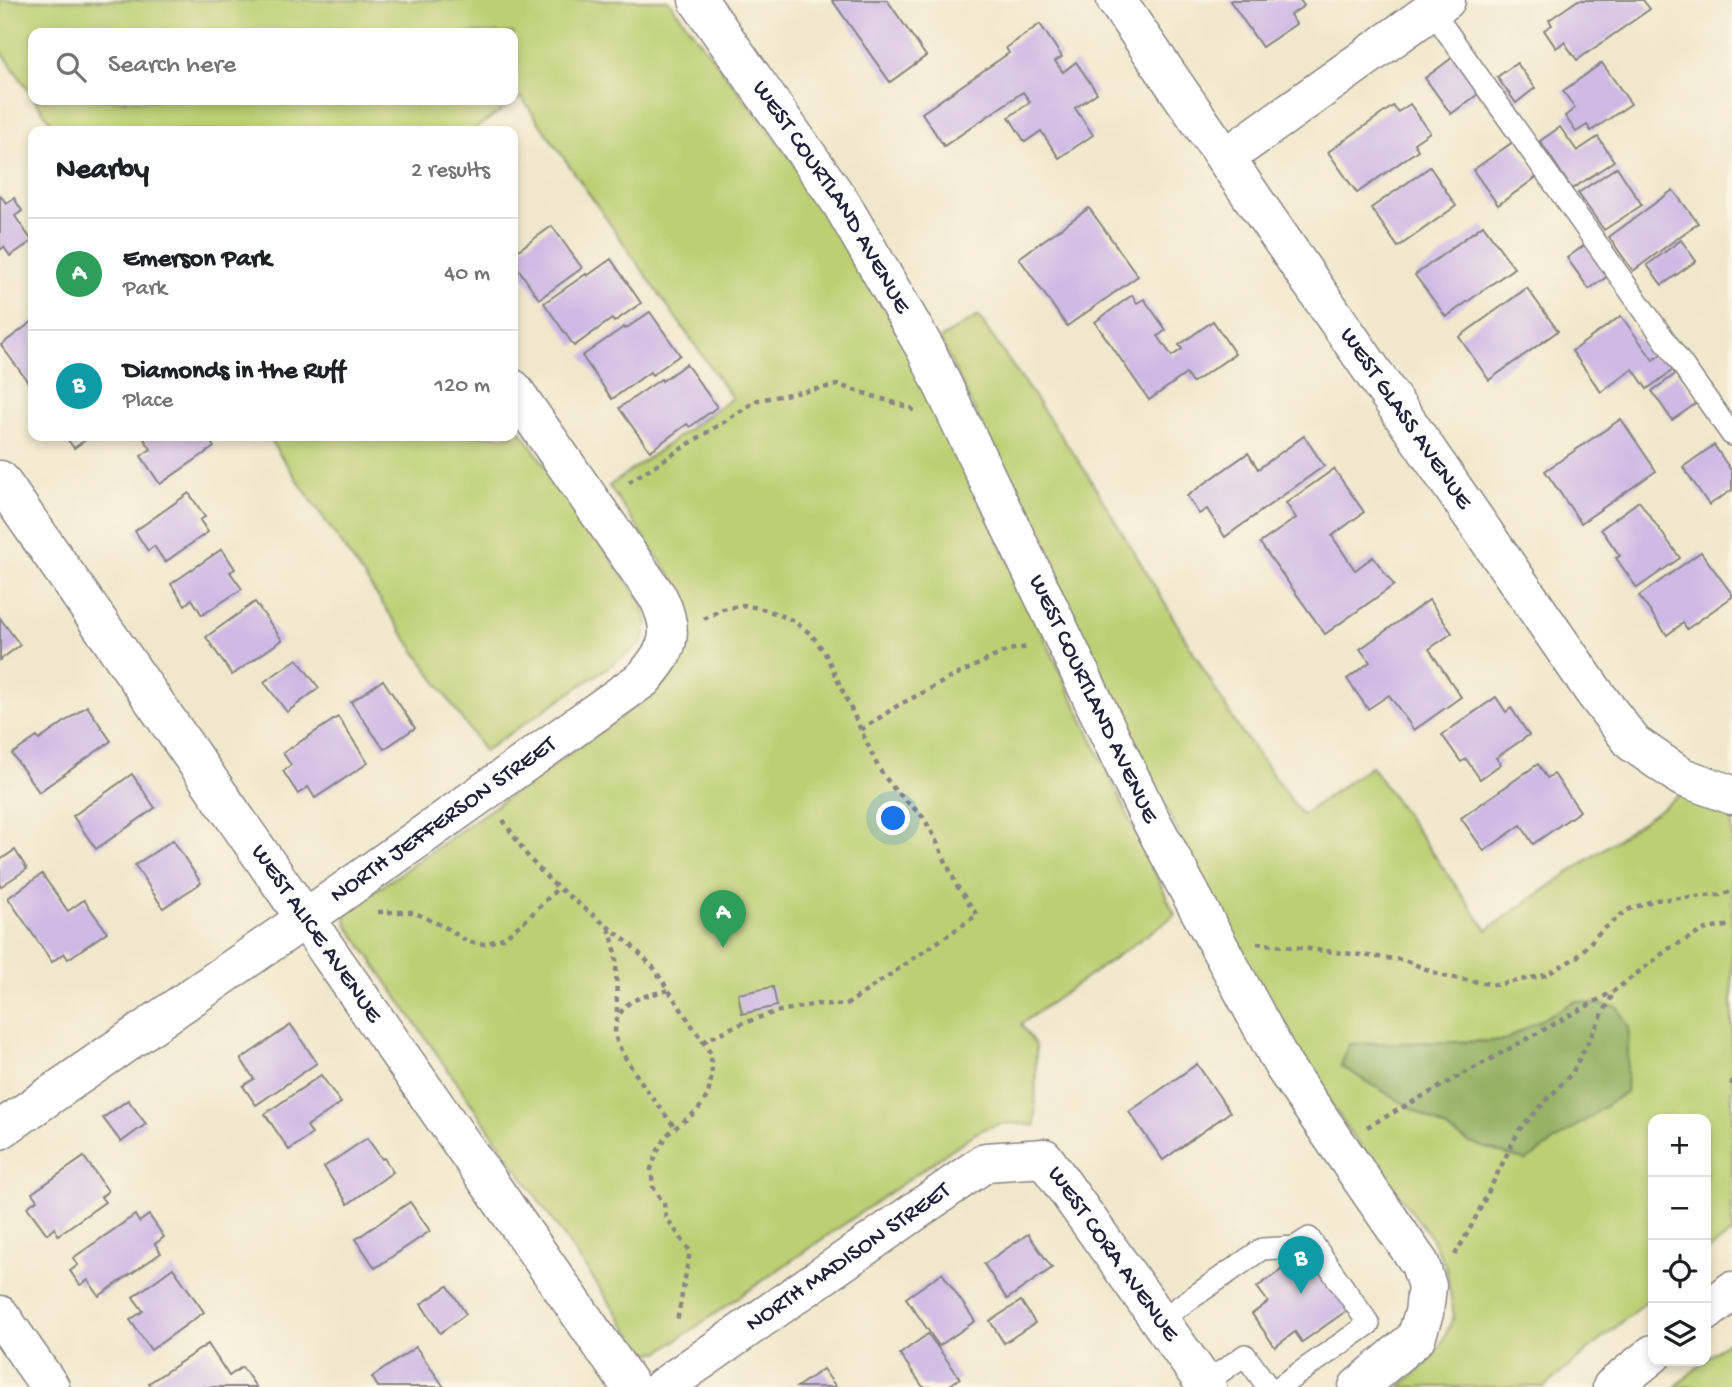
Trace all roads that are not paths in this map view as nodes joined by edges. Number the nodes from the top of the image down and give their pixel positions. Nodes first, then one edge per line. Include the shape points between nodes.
1 (698, 0) edge
2 (1115, 0) edge
3 (1434, 3) edge
4 (1226, 158) junction
5 (518, 396) edge
6 (1732, 435) edge
7 (0, 480) edge
8 (1732, 795) edge
9 (306, 918) junction
10 (0, 1130) edge
11 (1044, 1158) joint
12 (1732, 1291) edge
13 (1711, 1308) edge
14 (0, 1315) edge
15 (1160, 1320) junction
16 (1648, 1358) edge
17 (1206, 1385) edge
18 (50, 1387) edge
19 (631, 1387) edge
20 (663, 1387) edge
21 (1268, 1387) edge
22 (1279, 1387) edge
23 (1358, 1387) edge
24 (1612, 1387) edge

1 - 23 street, WEST COURTLAND AVENUE via 841,203 919,339 1147,813 1284,1067 1420,1264 1427,1286 1416,1338
2 - 4 street, WEST GLASS AVENUE
3 - 4 street
3 - 6 lane
4 - 8 street, WEST GLASS AVENUE via 1633,743 1682,776
5 - 9 street, NORTH JEFFERSON STREET via 659,599 667,618 667,642 643,679
7 - 9 street, WEST ALICE AVENUE
9 - 10 street, NORTH JEFFERSON STREET
9 - 19 street, WEST ALICE AVENUE
11 - 15 street, WEST CORA AVENUE
11 - 20 street, NORTH MADISON STREET via 986,1162
12 - 13 street
14 - 18 street
15 - 17 street, WEST CORA AVENUE
15 - 22 lane via 1262,1249 1295,1247 1310,1238 1369,1324
16 - 24 street
17 - 21 lane via 1245,1355

